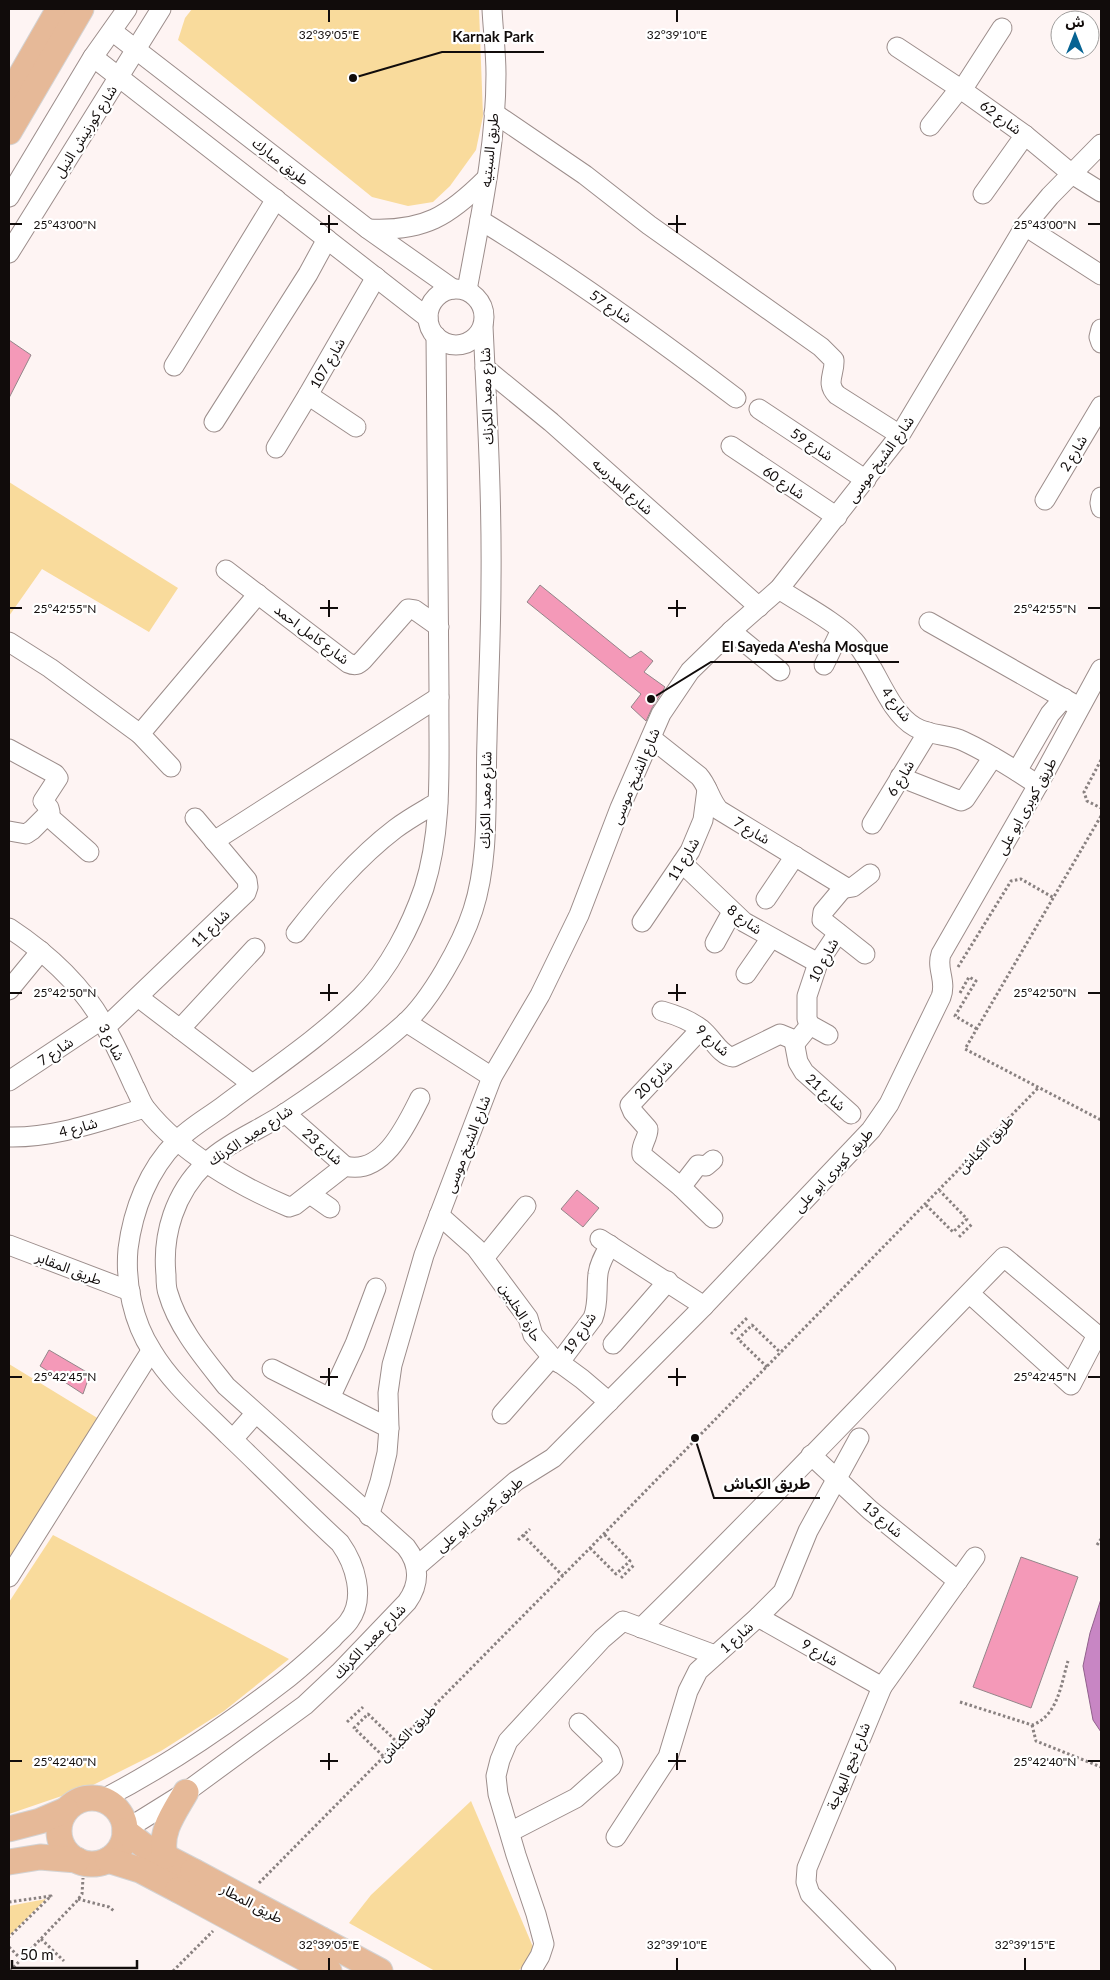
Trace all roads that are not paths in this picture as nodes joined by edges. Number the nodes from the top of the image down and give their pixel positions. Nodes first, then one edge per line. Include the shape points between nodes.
1 (60, 9) edge
2 (81, 9) edge
3 (127, 9) edge
4 (161, 9) edge
5 (492, 9) edge
6 (1002, 28) dead end
7 (112, 31) junction
8 (897, 47) dead end
9 (136, 50) junction
10 (93, 58) junction
11 (119, 77) junction
12 (961, 89) junction
13 (9, 96) edge
14 (494, 113) junction
15 (930, 126) dead end
16 (9, 132) edge
17 (1025, 135) junction
18 (1101, 144) edge
19 (1072, 174) junction
20 (487, 178) junction
21 (1101, 192) edge
22 (983, 194) dead end
23 (9, 197) edge
24 (276, 199) junction
25 (480, 220) junction
26 (1025, 226) junction
27 (368, 229) junction
28 (327, 239) junction
29 (9, 253) edge
30 (1101, 275) edge
31 (376, 277) junction
32 (460, 290) junction
33 (428, 318) junction
34 (483, 326) junction
35 (1101, 330) edge
36 (436, 336) junction
37 (1101, 343) edge
38 (174, 366) dead end
39 (485, 368) junction
40 (308, 395) junction
41 (736, 398) dead end
42 (1101, 406) edge
43 (759, 409) dead end
44 (214, 422) dead end
45 (356, 427) dead end
46 (900, 436) junction
47 (731, 446) dead end
48 (276, 448) dead end
49 (866, 480) junction
50 (1101, 497) edge
51 (1045, 500) dead end
52 (1101, 508) edge
53 (837, 517) junction
54 (226, 570) dead end
55 (779, 589) junction
56 (258, 594) junction
57 (759, 607) junction
58 (929, 622) dead end
59 (439, 627) junction
60 (841, 630) junction
61 (731, 631) junction
62 (9, 642) edge
63 (824, 665) dead end
64 (1101, 669) edge
65 (780, 671) dead end
66 (439, 697) junction
67 (1072, 702) junction
68 (928, 732) junction
69 (140, 734) junction
70 (651, 738) junction
71 (9, 749) edge
72 (993, 757) junction
73 (171, 767) dead end
74 (1017, 771) junction
75 (900, 777) junction
76 (1038, 786) junction
77 (707, 789) junction
78 (438, 802) junction
79 (46, 815) junction
80 (195, 818) dead end
81 (872, 824) dead end
82 (10, 836) edge
83 (214, 841) junction
84 (89, 852) dead end
85 (795, 856) junction
86 (682, 863) junction
87 (870, 874) dead end
88 (844, 887) junction
89 (766, 899) dead end
90 (732, 912) junction
91 (642, 922) dead end
92 (9, 928) edge
93 (296, 933) dead end
94 (838, 933) junction
95 (771, 938) junction
96 (715, 943) dead end
97 (255, 948) dead end
98 (41, 952) junction
99 (865, 954) dead end
100 (818, 963) junction
101 (746, 974) dead end
102 (9, 990) edge
103 (138, 997) junction
104 (662, 1011) dead end
105 (406, 1022) junction
106 (104, 1024) junction
107 (810, 1025) junction
108 (701, 1029) junction
109 (180, 1030) junction
110 (828, 1035) dead end
111 (794, 1041) junction
112 (492, 1077) junction
113 (9, 1081) edge
114 (252, 1084) junction
115 (420, 1098) dead end
116 (145, 1108) junction
117 (285, 1113) junction
118 (851, 1114) dead end
119 (9, 1137) edge
120 (177, 1141) junction
121 (713, 1160) dead end
122 (206, 1163) junction
123 (345, 1166) junction
124 (681, 1187) junction
125 (310, 1194) junction
126 (526, 1206) dead end
127 (330, 1208) dead end
128 (439, 1215) junction
129 (712, 1218) dead end
130 (9, 1245) edge
131 (484, 1258) junction
132 (668, 1281) junction
133 (376, 1288) dead end
134 (130, 1291) junction
135 (969, 1293) junction
136 (704, 1306) junction
137 (613, 1344) dead end
138 (151, 1351) junction
139 (556, 1360) junction
140 (272, 1369) dead end
141 (330, 1398) junction
142 (608, 1402) junction
143 (255, 1414) junction
144 (502, 1414) dead end
145 (390, 1428) junction
146 (859, 1438) dead end
147 (232, 1439) junction
148 (811, 1455) junction
149 (837, 1479) junction
150 (369, 1516) junction
151 (975, 1557) dead end
152 (416, 1566) junction
153 (9, 1577) edge
154 (958, 1581) junction
155 (758, 1617) junction
156 (641, 1628) junction
157 (715, 1655) junction
158 (882, 1687) junction
159 (579, 1723) dead end
160 (186, 1792) junction
161 (103, 1799) junction
162 (66, 1810) junction
163 (9, 1829) edge
164 (125, 1830) junction
165 (510, 1832) junction
166 (616, 1837) dead end
167 (165, 1856) junction
168 (90, 1861) junction
169 (9, 1862) edge
170 (185, 1881) junction
171 (320, 1958) edge
172 (380, 1971) edge
173 (531, 1971) edge
174 (886, 1971) edge

1 - 13 main road
2 - 16 main road
3 - 7 street
4 - 9 street, شارع كورنيش النيل
5 - 14 street, طريق السبتيه via 496,74
6 - 12 street
7 - 9 street, طريق مبارك
7 - 10 street
8 - 12 street, شارع 62
9 - 11 street, شارع كورنيش النيل
9 - 27 street, طريق مبارك
10 - 11 street
10 - 23 street
11 - 24 street
11 - 29 street, شارع كورنيش النيل
12 - 15 street
12 - 17 street, شارع 62
14 - 20 street, طريق السبتيه
14 - 46 street via 585,175 649,225 820,347 834,360 832,390
17 - 19 street, شارع 62
17 - 22 street
18 - 19 street, شارع الشيخ موسى
19 - 21 street, شارع 62
19 - 26 street, شارع الشيخ موسى
20 - 25 street, طريق السبتيه
20 - 27 street via 454,209 434,220 406,228
24 - 28 street
24 - 38 street
25 - 32 street, طريق السبتيه
25 - 41 street, شارع 57 via 643,328
26 - 30 street
26 - 46 street, شارع الشيخ موسى
27 - 32 street, طريق مبارك
28 - 31 street
28 - 44 street
31 - 33 street
31 - 40 street, شارع 107
32 - 33 street via 443,292 434,298
32 - 34 street via 476,296 482,305 485,315
33 - 36 street
34 - 36 street via 468,343 445,343
34 - 39 street, شارع معبد الكرنك
35 - 37 street
36 - 59 street, شارع معبد الكرنك
39 - 57 street, شارع المدرسه via 551,422
39 - 105 street, شارع معبد الكرنك via 492,582 484,860 473,910 452,957 425,1000
40 - 45 street
40 - 48 street, شارع 107
42 - 51 street, شارع 2
43 - 49 street, شارع 59
46 - 49 street, شارع الشيخ موسى
47 - 53 street, شارع 60
49 - 53 street, شارع الشيخ موسى
50 - 52 street
53 - 55 street, شارع الشيخ موسى
54 - 56 street, شارع كامل احمد
55 - 57 street, شارع الشيخ موسى
55 - 60 street, شارع 4
56 - 59 street, شارع كامل احمد via 353,665 363,660 408,609 415,610
56 - 69 street
57 - 61 street, شارع الشيخ موسى
58 - 67 street
59 - 66 street, شارع معبد الكرنك
60 - 63 street
60 - 68 street, شارع 4 via 863,651 904,718
61 - 65 street
61 - 70 street, شارع الشيخ موسى via 690,671 661,714
62 - 69 street
64 - 67 street, طريق كوبرى ابو على
66 - 78 street, شارع معبد الكرنك
66 - 83 street
67 - 74 street via 1050,714
67 - 76 street, طريق كوبرى ابو على
68 - 72 street, شارع 4 via 962,740
68 - 75 street, شارع 6
69 - 73 street
70 - 77 street, شارع 7 via 699,776
70 - 112 street, شارع الشيخ موسى via 579,916 540,995
71 - 79 street via 57,776 43,801 50,809
72 - 74 street, شارع 4
72 - 75 street via 961,801
74 - 76 street, شارع 4
75 - 81 street, شارع 6
76 - 136 street, طريق كوبرى ابو على via 941,954 939,961 950,995 889,1104 871,1130
77 - 85 street, شارع 7 via 719,810
77 - 86 street, شارع 11 via 703,820
78 - 93 street via 395,829 363,857
78 - 114 street, شارع معبد الكرنك via 434,846 424,889 387,964 364,995 335,1022
79 - 82 street via 29,833
79 - 84 street
80 - 83 street, شارع 11
83 - 103 street, شارع 11 via 247,880 246,893
85 - 88 street, شارع 7
85 - 89 street
86 - 90 street, شارع 8
86 - 91 street, شارع 11
87 - 88 street via 853,887
88 - 94 street via 822,916 825,923
90 - 95 street, شارع 8
90 - 96 street
92 - 98 street, شارع 3
94 - 99 street
94 - 100 street, شارع 10
95 - 100 street, شارع 8
95 - 101 street
97 - 109 street
98 - 102 street
98 - 106 street, شارع 3 via 74,983
100 - 107 street, شارع 10 via 806,996 805,1012
103 - 106 street, شارع 11
103 - 109 street
104 - 108 street, شارع 9
105 - 112 street
105 - 117 street, شارع معبد الكرنك
106 - 113 street, شارع 7
106 - 116 street, شارع 3
107 - 110 street
107 - 111 street via 800,1039
108 - 111 street, شارع 9 via 729,1057 780,1034
108 - 124 street, شارع 20 via 630,1105 648,1129 642,1155
109 - 114 street
111 - 118 street, شارع 21 via 798,1062 804,1072
112 - 128 street, شارع الشيخ موسى
114 - 120 street, شارع معبد الكرنك
115 - 123 street, شارع 23 via 400,1136 379,1159 363,1168
116 - 119 street, شارع 4 via 64,1132
116 - 120 street, شارع 3
117 - 122 street, شارع معبد الكرنك
117 - 123 street, شارع 23
120 - 122 street, شارع 3
120 - 134 street, شارع معبد الكرنك via 153,1172 139,1200 130,1230 127,1260
121 - 124 street via 706,1166 698,1165
122 - 125 street, شارع 3 via 289,1207
122 - 143 street, شارع معبد الكرنك via 181,1194 173,1212 165,1262 168,1293 201,1355
123 - 125 street
124 - 129 street, شارع 20
125 - 127 street
126 - 131 street
128 - 131 street, حارة الخلبين via 466,1236
128 - 145 street, شارع الشيخ موسى via 392,1365 388,1393
130 - 134 street, طريق المقابر
131 - 139 street, حارة الخلبين via 528,1318 533,1335
132 - 136 street
132 - 137 street
132 - 139 street, شارع 19 via 605,1242 593,1318
133 - 141 street
134 - 138 street, شارع معبد الكرنك via 139,1325
135 - 135 street via 1004,1258 1096,1336 1071,1385
135 - 148 street
136 - 142 street, طريق كوبرى ابو على
138 - 147 street, شارع معبد الكرنك via 175,1382
138 - 153 street
139 - 142 street, حارة الخلبين
139 - 144 street, شارع 19
140 - 141 street
141 - 145 street
142 - 152 street, طريق كوبرى ابو على via 553,1458 516,1481
143 - 147 street
143 - 150 street, شارع معبد الكرنك
145 - 150 street, شارع الشيخ موسى via 383,1472
146 - 149 street, شارع 1
147 - 161 street, شارع معبد الكرنك via 340,1543 353,1564 357,1587 354,1610 349,1621 307,1663 267,1694 192,1748
148 - 149 street, شارع 13
148 - 156 street
149 - 154 street, شارع 13
149 - 155 street, شارع 1 via 808,1531 783,1592
150 - 152 street, شارع معبد الكرنك via 406,1547
151 - 154 street, شارع نجع البهاجة
152 - 160 street, شارع معبد الكرنك via 417,1582 412,1596 339,1673 305,1705
154 - 158 street, شارع نجع البهاجة
155 - 157 street, شارع 1
155 - 158 street, شارع 9
156 - 157 street
156 - 165 street via 623,1621 602,1639 508,1741 496,1776
157 - 166 street, شارع 1 via 692,1680 668,1757
158 - 174 street, شارع نجع البهاجة via 807,1868 806,1882 819,1905
159 - 165 street via 610,1753 611,1767 576,1798
160 - 164 street, شارع معبد الكرنك
160 - 167 main road via 165,1830
161 - 162 main road via 83,1799
161 - 164 main road via 118,1810
162 - 163 main road
162 - 168 main road via 58,1832 61,1844 67,1854
164 - 167 main road, طريق المطار via 143,1845
164 - 168 main road via 122,1845
165 - 173 street via 544,1944
167 - 170 main road, طريق المطار
168 - 169 main road via 40,1857
168 - 170 main road, طريق المطار
170 - 171 main road, طريق المطار, bridge
171 - 172 main road, طريق المطار

